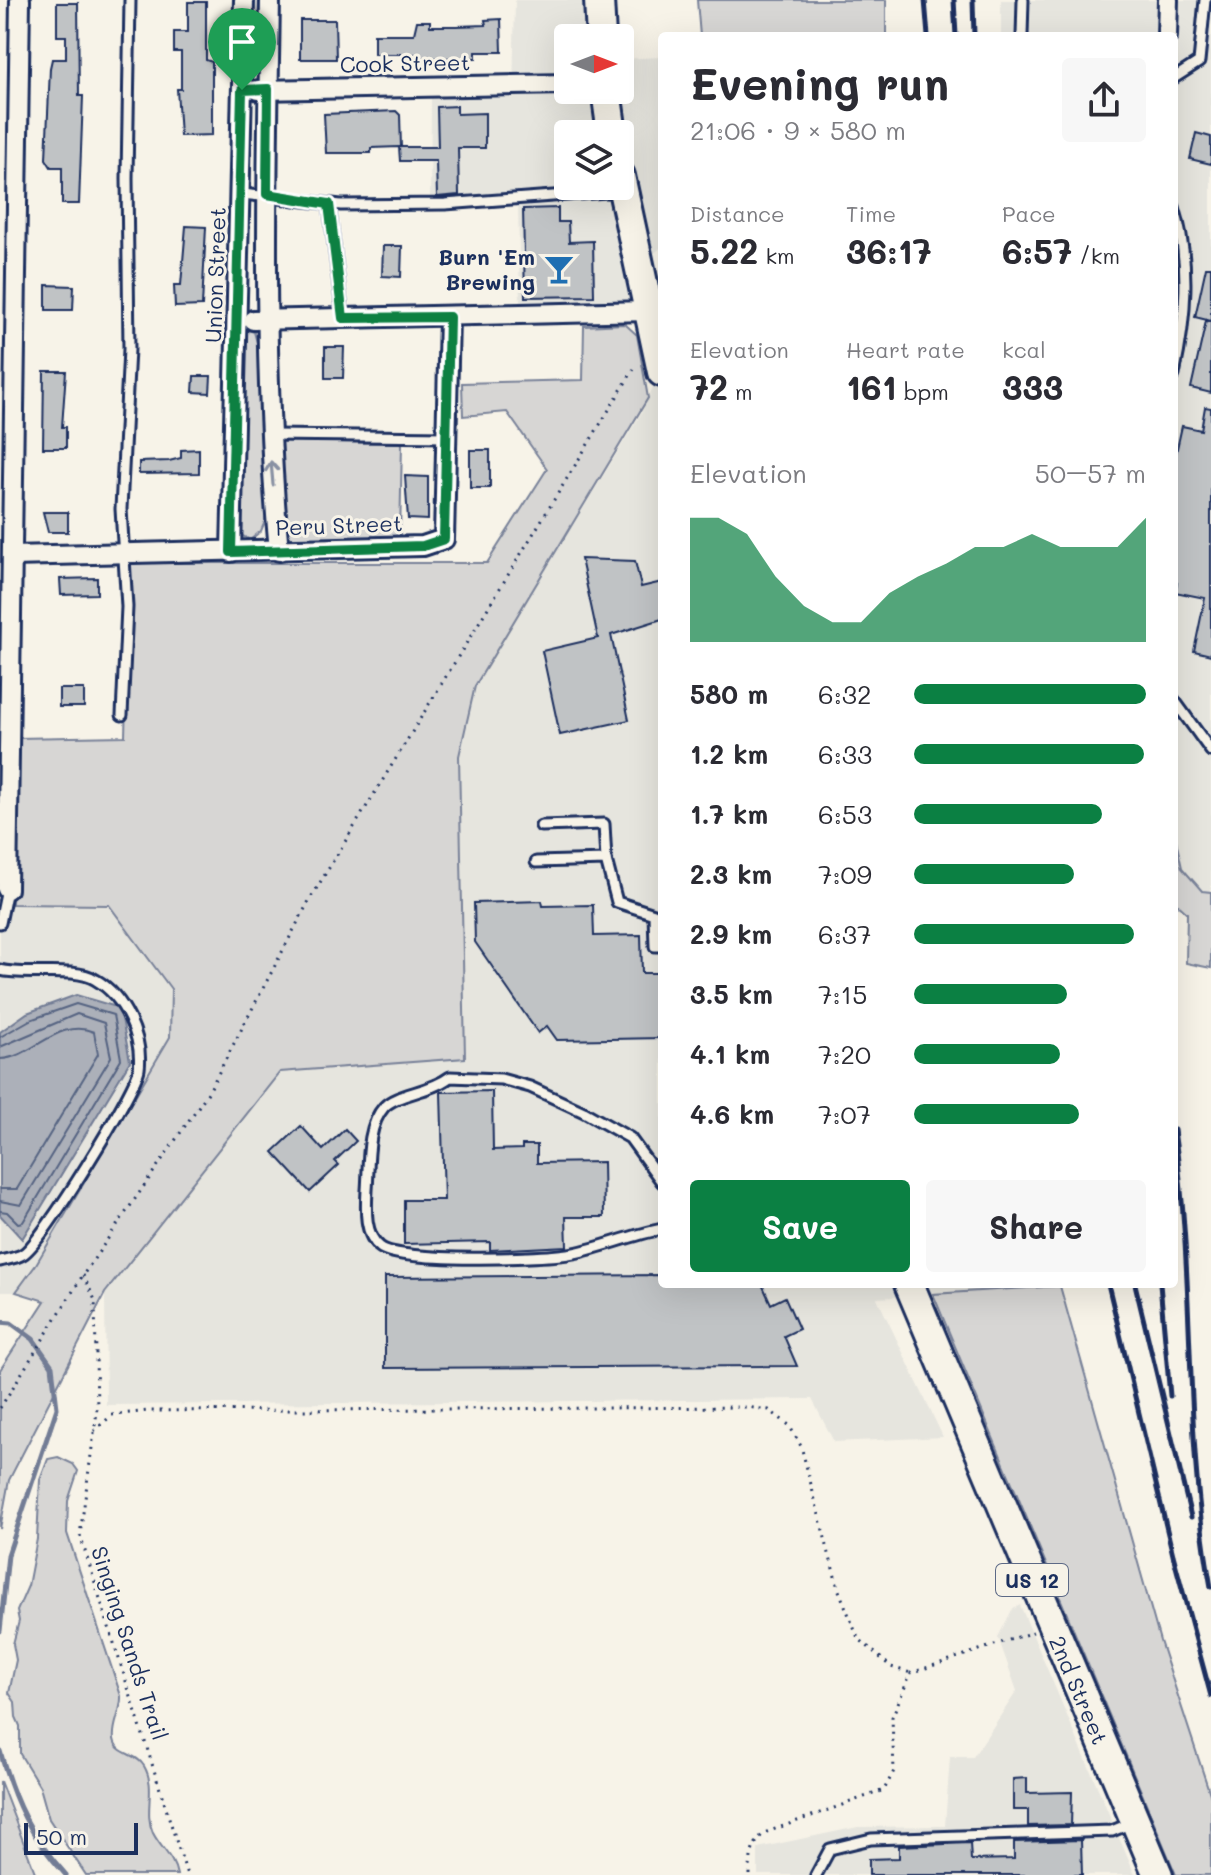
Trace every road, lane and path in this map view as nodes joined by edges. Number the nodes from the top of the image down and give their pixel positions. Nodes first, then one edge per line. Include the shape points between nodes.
1 (20, 0) edge
2 (130, 0) edge
3 (244, 0) edge
4 (270, 0) edge
5 (599, 0) edge
6 (1023, 0) edge
7 (1168, 0) edge
8 (1205, 0) edge
9 (600, 24) edge
10 (1022, 32) edge
11 (1167, 32) edge
12 (1178, 75) edge
13 (554, 84) edge
14 (268, 89) junction
15 (242, 90) junction
16 (554, 191) edge
17 (242, 194) junction
18 (267, 194) junction
19 (625, 200) edge
20 (329, 204) junction
21 (1178, 219) edge
22 (449, 317) junction
23 (343, 318) junction
24 (265, 319) junction
25 (238, 320) junction
26 (651, 324) junction
27 (658, 355) edge
28 (1178, 357) edge
29 (7, 419) edge
30 (268, 434) junction
31 (447, 437) junction
32 (279, 551) junction
33 (231, 552) junction
34 (123, 554) junction
35 (12, 556) junction
36 (1178, 706) edge
37 (122, 715) dead end
38 (1211, 751) edge
39 (541, 826) dead end
40 (606, 860) junction
41 (536, 862) dead end
42 (7, 889) joint
43 (0, 923) edge
44 (658, 946) edge
45 (0, 970) edge
46 (658, 1176) edge
47 (658, 1230) edge
48 (0, 1261) edge
49 (83, 1275) junction
50 (911, 1288) edge
51 (1, 1407) edge
52 (94, 1431) junction
53 (1051, 1625) junction
54 (911, 1673) junction
55 (1135, 1821) junction
56 (187, 1875) edge
57 (750, 1875) edge
58 (816, 1875) edge
59 (1158, 1875) edge

1 - 29 street
2 - 34 lane
3 - 15 street, Union Street
4 - 14 street
5 - 9 main road
6 - 10 lane
7 - 11 street
8 - 12 lane via 1199,62
13 - 14 street, Cook Street
14 - 15 street, Cook Street
14 - 18 street
15 - 17 street, Union Street
16 - 20 lane via 445,204
17 - 18 lane
17 - 25 street, Union Street
18 - 20 lane
18 - 24 street
19 - 26 main road
20 - 23 lane
21 - 28 lane via 1185,241
22 - 23 street
22 - 26 street
22 - 31 street, Peru Street
23 - 24 street
24 - 25 street
24 - 30 street
25 - 33 street, Union Street
26 - 27 main road
26 - 49 path via 310,899 209,1091
29 - 35 street
30 - 31 lane
32 -> 30 street
31 - 32 street, Peru Street via 444,539 423,546
32 - 33 street, Peru Street
33 - 34 street, Peru Street
34 - 35 street, Peru Street
34 - 37 lane via 127,607
35 - 42 street
36 - 38 lane
39 - 40 lane via 604,824
40 - 41 lane
40 - 44 lane via 617,902 654,914
42 - 43 lane
45 - 48 lane via 95,979 124,1008 140,1043 139,1071 125,1101 48,1225 25,1254
46 - 47 lane via 630,1138 584,1112 501,1079 450,1077 435,1089 384,1108 370,1143 366,1209 371,1236 381,1249 409,1255 495,1258 573,1253
49 - 51 path
49 - 52 path, Singing Sands Trail via 95,1300
50 - 53 main road, 2nd Street / US 12
52 - 54 path via 112,1415 149,1411 769,1410 789,1425 801,1446 838,1588 858,1638 891,1667
52 - 56 path, Singing Sands Trail via 80,1520 83,1553
53 - 54 path
53 - 55 main road, 2nd Street / US 12
54 - 57 path via 892,1717 894,1771 884,1790 764,1833 755,1842
55 - 58 lane via 1112,1831 871,1839 830,1849
55 - 59 main road, 2nd Street / US 12

